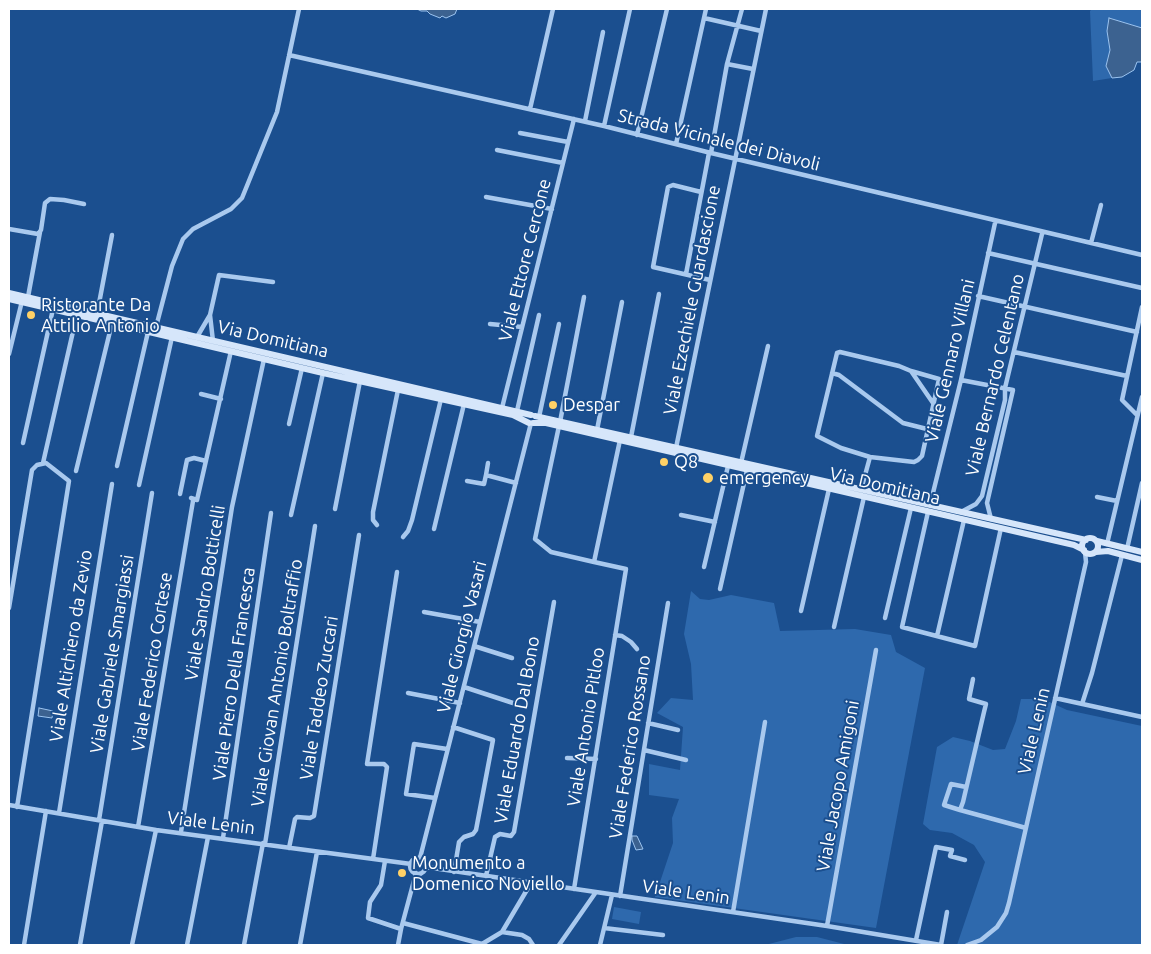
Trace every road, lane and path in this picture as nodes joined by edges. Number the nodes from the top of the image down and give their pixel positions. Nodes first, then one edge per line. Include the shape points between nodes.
1 (300, 9) edge
2 (553, 9) edge
3 (630, 9) edge
4 (666, 9) edge
5 (706, 9) edge
6 (742, 9) edge
7 (766, 9) edge
8 (704, 18) junction
9 (738, 26) junction
10 (761, 31) junction
11 (603, 32) dead end
12 (289, 55) junction
13 (727, 64) junction
14 (753, 69) junction
15 (530, 109) junction
16 (574, 119) junction
17 (585, 122) junction
18 (604, 126) junction
19 (520, 133) dead end
20 (638, 135) junction
21 (568, 142) junction
22 (676, 144) junction
23 (497, 150) dead end
24 (710, 153) junction
25 (734, 158) junction
26 (563, 163) junction
27 (701, 192) junction
28 (486, 196) dead end
29 (84, 204) dead end
30 (1101, 205) dead end
31 (552, 209) junction
32 (995, 223) dead end
33 (9, 229) edge
34 (41, 230) junction
35 (1042, 234) dead end
36 (112, 235) dead end
37 (1091, 244) junction
38 (988, 253) junction
39 (1142, 255) edge
40 (1036, 263) junction
41 (686, 274) junction
42 (710, 280) junction
43 (272, 282) dead end
44 (1142, 288) edge
45 (9, 292) edge
46 (658, 294) dead end
47 (978, 296) junction
48 (28, 297) junction
49 (584, 297) dead end
50 (9, 299) edge
51 (22, 301) junction
52 (622, 302) dead end
53 (1025, 306) junction
54 (1142, 306) edge
55 (53, 309) junction
56 (77, 314) junction
57 (97, 314) junction
58 (210, 315) junction
59 (539, 315) dead end
60 (112, 323) junction
61 (490, 324) dead end
62 (559, 324) dead end
63 (522, 327) junction
64 (156, 328) junction
65 (148, 332) junction
66 (1137, 332) junction
67 (172, 337) junction
68 (197, 337) junction
69 (213, 341) junction
70 (768, 346) dead end
71 (231, 351) junction
72 (1014, 352) junction
73 (9, 354) edge
74 (264, 359) junction
75 (302, 368) junction
76 (911, 371) junction
77 (323, 373) junction
78 (832, 373) junction
79 (1127, 376) junction
80 (961, 380) junction
81 (360, 381) junction
82 (1005, 388) junction
83 (398, 390) junction
84 (200, 394) dead end
85 (1142, 397) edge
86 (440, 398) junction
87 (221, 399) junction
88 (933, 403) junction
89 (464, 404) junction
90 (502, 408) junction
91 (517, 411) junction
92 (1137, 415) junction
93 (533, 419) junction
94 (289, 424) dead end
95 (560, 424) junction
96 (927, 429) junction
97 (597, 430) junction
98 (631, 437) junction
99 (620, 440) junction
100 (23, 444) dead end
101 (676, 448) junction
102 (870, 457) junction
103 (206, 461) junction
104 (43, 463) junction
105 (488, 463) dead end
106 (741, 463) junction
107 (117, 466) dead end
108 (728, 466) junction
109 (747, 470) junction
110 (76, 471) dead end
111 (486, 475) junction
112 (467, 481) dead end
113 (516, 483) junction
114 (1142, 483) edge
115 (112, 484) dead end
116 (139, 485) dead end
117 (829, 489) junction
118 (861, 490) junction
119 (152, 493) dead end
120 (180, 494) dead end
121 (864, 497) junction
122 (1098, 497) dead end
123 (1117, 501) junction
124 (911, 508) junction
125 (929, 509) junction
126 (335, 510) dead end
127 (961, 512) junction
128 (271, 513) dead end
129 (681, 514) dead end
130 (291, 515) dead end
131 (991, 519) junction
132 (964, 520) junction
133 (715, 522) junction
134 (378, 525) dead end
135 (315, 526) dead end
136 (1001, 528) junction
137 (434, 529) dead end
138 (359, 535) dead end
139 (403, 537) dead end
140 (1086, 540) junction
141 (1097, 541) junction
142 (1107, 544) junction
143 (1127, 548) junction
144 (1084, 551) junction
145 (1095, 552) junction
146 (1142, 552) edge
147 (1122, 554) junction
148 (1142, 560) edge
149 (594, 562) junction
150 (1086, 562) junction
151 (704, 567) dead end
152 (397, 572) dead end
153 (720, 589) dead end
154 (554, 602) dead end
155 (668, 602) dead end
156 (9, 608) edge
157 (801, 611) dead end
158 (424, 612) dead end
159 (885, 618) dead end
160 (480, 622) junction
161 (834, 627) dead end
162 (615, 635) junction
163 (938, 636) junction
164 (474, 646) junction
165 (637, 650) dead end
166 (876, 650) dead end
167 (512, 658) dead end
168 (973, 679) dead end
169 (464, 687) junction
170 (408, 694) dead end
171 (1055, 698) junction
172 (460, 703) junction
173 (513, 703) dead end
174 (1082, 704) junction
175 (1142, 717) edge
176 (765, 722) dead end
177 (648, 724) junction
178 (453, 727) junction
179 (678, 730) dead end
180 (447, 749) junction
181 (644, 750) junction
182 (567, 758) dead end
183 (596, 759) junction
184 (686, 760) dead end
185 (966, 787) junction
186 (435, 798) junction
187 (9, 806) edge
188 (17, 807) junction
189 (46, 810) junction
190 (960, 810) junction
191 (59, 812) junction
192 (100, 821) junction
193 (138, 827) junction
194 (1026, 828) junction
195 (156, 830) junction
196 (181, 832) junction
197 (208, 837) junction
198 (223, 838) junction
199 (264, 844) junction
200 (289, 848) junction
201 (317, 852) junction
202 (420, 858) junction
203 (373, 859) junction
204 (965, 860) dead end
205 (385, 861) junction
206 (411, 864) junction
207 (426, 867) junction
208 (454, 872) junction
209 (416, 873) junction
210 (486, 876) junction
211 (531, 883) junction
212 (574, 889) junction
213 (596, 892) junction
214 (612, 895) junction
215 (620, 896) junction
216 (733, 912) junction
217 (947, 912) dead end
218 (403, 923) junction
219 (827, 926) junction
220 (604, 928) junction
221 (401, 929) junction
222 (502, 932) junction
223 (663, 935) dead end
224 (916, 940) junction
225 (485, 944) edge
226 (24, 945) edge
227 (80, 945) edge
228 (132, 945) edge
229 (187, 945) edge
230 (244, 945) edge
231 (300, 945) edge
232 (398, 945) edge
233 (533, 945) edge
234 (559, 945) edge
235 (600, 945) edge
236 (941, 945) edge
237 (967, 945) edge

1 - 12 street
2 - 15 street
3 - 18 street
4 - 20 street
5 - 8 street
6 - 9 street
7 - 10 street, Viale Ezechiele Guardascione
8 - 9 street
8 - 22 street
9 - 10 street
9 - 13 street
10 - 14 street, Viale Ezechiele Guardascione
11 - 17 street
12 - 15 street, Strada Vicinale dei Diavoli
12 - 64 street via 277,112 242,198 231,209 193,229 183,239 172,266
13 - 14 street
13 - 24 street
14 - 25 street, Viale Ezechiele Guardascione
15 - 16 street, Strada Vicinale dei Diavoli
16 - 17 street, Strada Vicinale dei Diavoli
16 - 21 street, Viale Ettore Cercone
17 - 18 street, Strada Vicinale dei Diavoli
18 - 20 street, Strada Vicinale dei Diavoli
19 - 21 street
20 - 22 street, Strada Vicinale dei Diavoli
21 - 26 street, Viale Ettore Cercone
22 - 24 street, Strada Vicinale dei Diavoli
23 - 26 street
24 - 25 street, Strada Vicinale dei Diavoli
24 - 27 street
25 - 37 street, Strada Vicinale dei Diavoli
25 - 42 street, Viale Ezechiele Guardascione
26 - 31 street, Viale Ettore Cercone
27 - 41 street
27 - 41 street via 668,186 653,267
28 - 31 street
29 - 34 street via 50,199 45,203
30 - 37 street
31 - 63 street, Viale Ettore Cercone
32 - 38 street, Viale Gennaro Villani
33 - 34 street via 35,234
34 - 48 street
35 - 40 street, Viale Bernardo Celentano
36 - 57 street
37 - 39 street, Strada Vicinale dei Diavoli
38 - 40 street
38 - 47 street, Viale Gennaro Villani
40 - 44 street
40 - 53 street, Viale Bernardo Celentano
41 - 42 street
42 - 101 street, Viale Ezechiele Guardascione
43 - 58 street via 218,275
45 - 48 main road, Via Domitiana
46 - 98 street
47 - 53 street
47 - 80 street, Viale Gennaro Villani
48 - 57 main road, Via Domitiana
49 - 95 street
50 - 51 main road, Via Domitiana
51 - 55 main road, Via Domitiana
51 - 73 street
52 - 97 street
53 - 66 street
53 - 72 street, Viale Bernardo Celentano
54 - 66 street
55 - 56 main road, Via Domitiana
55 - 100 street
56 - 60 main road, Via Domitiana
56 - 104 street
57 - 64 main road, Via Domitiana
58 - 68 street
58 - 69 street
59 - 91 street
60 - 65 main road, Via Domitiana
60 - 110 street
61 - 63 street
62 - 93 street, Viale Giorgio Vasari
63 - 90 street, Viale Ettore Cercone
64 - 68 main road, Via Domitiana
65 - 67 main road, Via Domitiana
65 - 107 street
66 - 79 street
67 - 71 main road, Via Domitiana
67 - 116 street
68 - 69 main road, Via Domitiana
69 - 90 main road, Via Domitiana
70 - 106 street
71 - 74 main road, Via Domitiana
71 - 87 street
72 - 79 street
72 - 82 street, Viale Bernardo Celentano
74 - 75 main road, Via Domitiana
74 - 196 street, Viale Sandro Botticelli via 232,507
75 - 77 main road, Via Domitiana
75 - 94 street
76 - 78 street via 840,352
76 - 88 street
76 - 88 street via 939,379
77 - 81 main road, Via Domitiana
77 - 130 street
78 - 96 street via 903,423
78 - 102 street via 817,436
79 - 92 street via 1122,400
80 - 82 street
80 - 125 street, Viale Gennaro Villani
81 - 83 main road, Via Domitiana
81 - 126 street
82 - 127 street, Viale Bernardo Celentano via 982,496 976,504
82 - 131 street, Viale Bernardo Celentano via 1013,390 987,503
83 - 86 main road, Via Domitiana
83 - 134 street via 373,512 373,520
84 - 87 street
85 - 92 street
86 - 89 main road, Via Domitiana
86 - 139 street via 412,520
87 - 103 street
88 - 96 street
89 - 93 main road, Via Domitiana
89 - 137 street
90 - 91 main road, Via Domitiana
91 - 93 main road, Via Domitiana
92 - 123 street
93 - 95 main road, Via Domitiana
93 - 113 street, Viale Giorgio Vasari
95 - 97 main road, Via Domitiana
95 - 99 main road, Via Domitiana
95 - 149 street via 535,539 551,552
96 - 102 street via 922,456 914,462
97 - 98 main road, Via Domitiana
98 - 101 main road, Via Domitiana
99 - 108 main road, Via Domitiana
99 - 149 street
101 - 106 main road, Via Domitiana
102 - 118 street
103 - 120 street via 187,460
103 - 193 street, Viale Federico Cortese via 197,500 192,500
104 - 156 street via 32,470
104 - 188 street via 49,464 69,481
105 - 111 street
106 - 118 main road, Via Domitiana
108 - 109 main road, Via Domitiana
108 - 133 street
109 - 117 main road, Via Domitiana
109 - 153 street
111 - 112 street via 484,484
111 - 113 street
113 - 160 street, Viale Giorgio Vasari
114 - 143 street
115 - 191 street, Viale Altichiero da Zevio
117 - 121 main road, Via Domitiana
117 - 157 street
118 - 125 main road, Via Domitiana
119 - 192 street, Viale Gabriele Smargiassi
121 - 124 main road, Via Domitiana
121 - 161 street
122 - 123 street
123 - 142 street
124 - 125 main road, Via Domitiana
124 - 159 street
125 - 127 main road, Via Domitiana
125 - 132 main road, Via Domitiana
125 - 163 street, Viale Gennaro Villani via 902,627
127 - 131 main road, Via Domitiana
128 - 198 street, Viale Piero Della Francesca
129 - 133 street
131 - 140 main road, Via Domitiana
132 - 136 main road, Via Domitiana
132 - 163 street
133 - 151 street
135 - 199 street, Viale Giovan Antonio Boltraffio
136 - 144 main road, Via Domitiana via 1074,545
136 - 163 street via 975,646
138 - 200 street, Viale Taddeo Zuccari via 314,816 295,819
140 - 141 main road via 1093,538
140 - 144 main road via 1082,546
141 - 142 main road
141 - 145 main road
142 - 143 main road
143 - 146 main road
144 - 145 main road via 1088,554
144 - 150 street, Viale Lenin
145 - 147 main road
145 - 150 street, Viale Lenin
147 - 148 main road
147 - 174 street
149 - 162 street, Viale Antonio Pitloo via 626,569
150 - 171 street, Viale Lenin
152 - 203 street via 367,764 384,764 387,767
154 - 210 street, Viale Eduardo Dal Bono via 514,832 511,836 500,834 496,837
155 - 177 street, Viale Federico Rossano
158 - 160 street
160 - 164 street, Viale Giorgio Vasari
162 - 165 street via 631,642
162 - 183 street, Viale Antonio Pitloo
164 - 167 street
164 - 169 street, Viale Giorgio Vasari
166 - 219 street, Viale Jacopo Amigoni
168 - 185 street via 969,699 986,704
169 - 172 street, Viale Giorgio Vasari
169 - 173 street
170 - 172 street
171 - 174 street
171 - 194 street, Viale Lenin
172 - 178 street, Viale Giorgio Vasari
174 - 175 street
176 - 216 street
177 - 179 street
177 - 181 street, Viale Federico Rossano
178 - 180 street, Viale Giorgio Vasari
178 - 208 street via 493,740 476,830 458,842
180 - 186 street, Viale Giorgio Vasari
180 - 186 street via 414,744 406,794
181 - 184 street
181 - 215 street, Viale Federico Rossano
182 - 183 street
183 - 212 street, Viale Antonio Pitloo
185 - 190 street
185 - 190 street via 951,784 944,805
186 - 202 street, Viale Giorgio Vasari
187 - 188 street, Viale Lenin
188 - 189 street, Viale Lenin
189 - 191 street, Viale Lenin
189 - 226 street
190 - 194 street
191 - 192 street, Viale Lenin
192 - 193 street, Viale Lenin
192 - 227 street, Viale Gabriele Smargiassi
193 - 195 street, Viale Lenin
194 - 237 street, Viale Lenin via 1006,913 989,934
195 - 196 street, Viale Lenin
195 - 228 street
196 - 197 street, Viale Lenin
197 - 198 street, Viale Lenin
197 - 229 street
198 - 199 street, Viale Lenin
199 - 200 street, Viale Lenin
199 - 230 street, Viale Giovan Antonio Boltraffio
200 - 201 street, Viale Lenin
201 - 203 street, Viale Lenin
201 - 231 street
202 - 206 street
202 - 207 street
203 - 205 street, Viale Lenin
204 - 224 street via 950,856 952,850 936,847
205 - 206 street, Viale Lenin
205 - 221 street via 381,885 370,902 368,918
206 - 209 street
207 - 208 street, Viale Lenin
207 - 209 street via 422,873
208 - 210 street, Viale Lenin
209 - 218 street
210 - 211 street, Viale Lenin
211 - 212 street, Viale Lenin
211 - 222 street
212 - 213 street, Viale Lenin
213 - 214 street, Viale Lenin
213 - 234 street
214 - 215 street, Viale Lenin
214 - 220 street
215 - 216 street, Viale Lenin
216 - 219 street, Viale Lenin
217 - 236 street
218 - 221 street
218 - 225 street
219 - 224 street, Viale Lenin
220 - 223 street
220 - 235 street
221 - 232 street
222 - 225 street
222 - 233 street via 522,935
224 - 236 street, Viale Lenin

